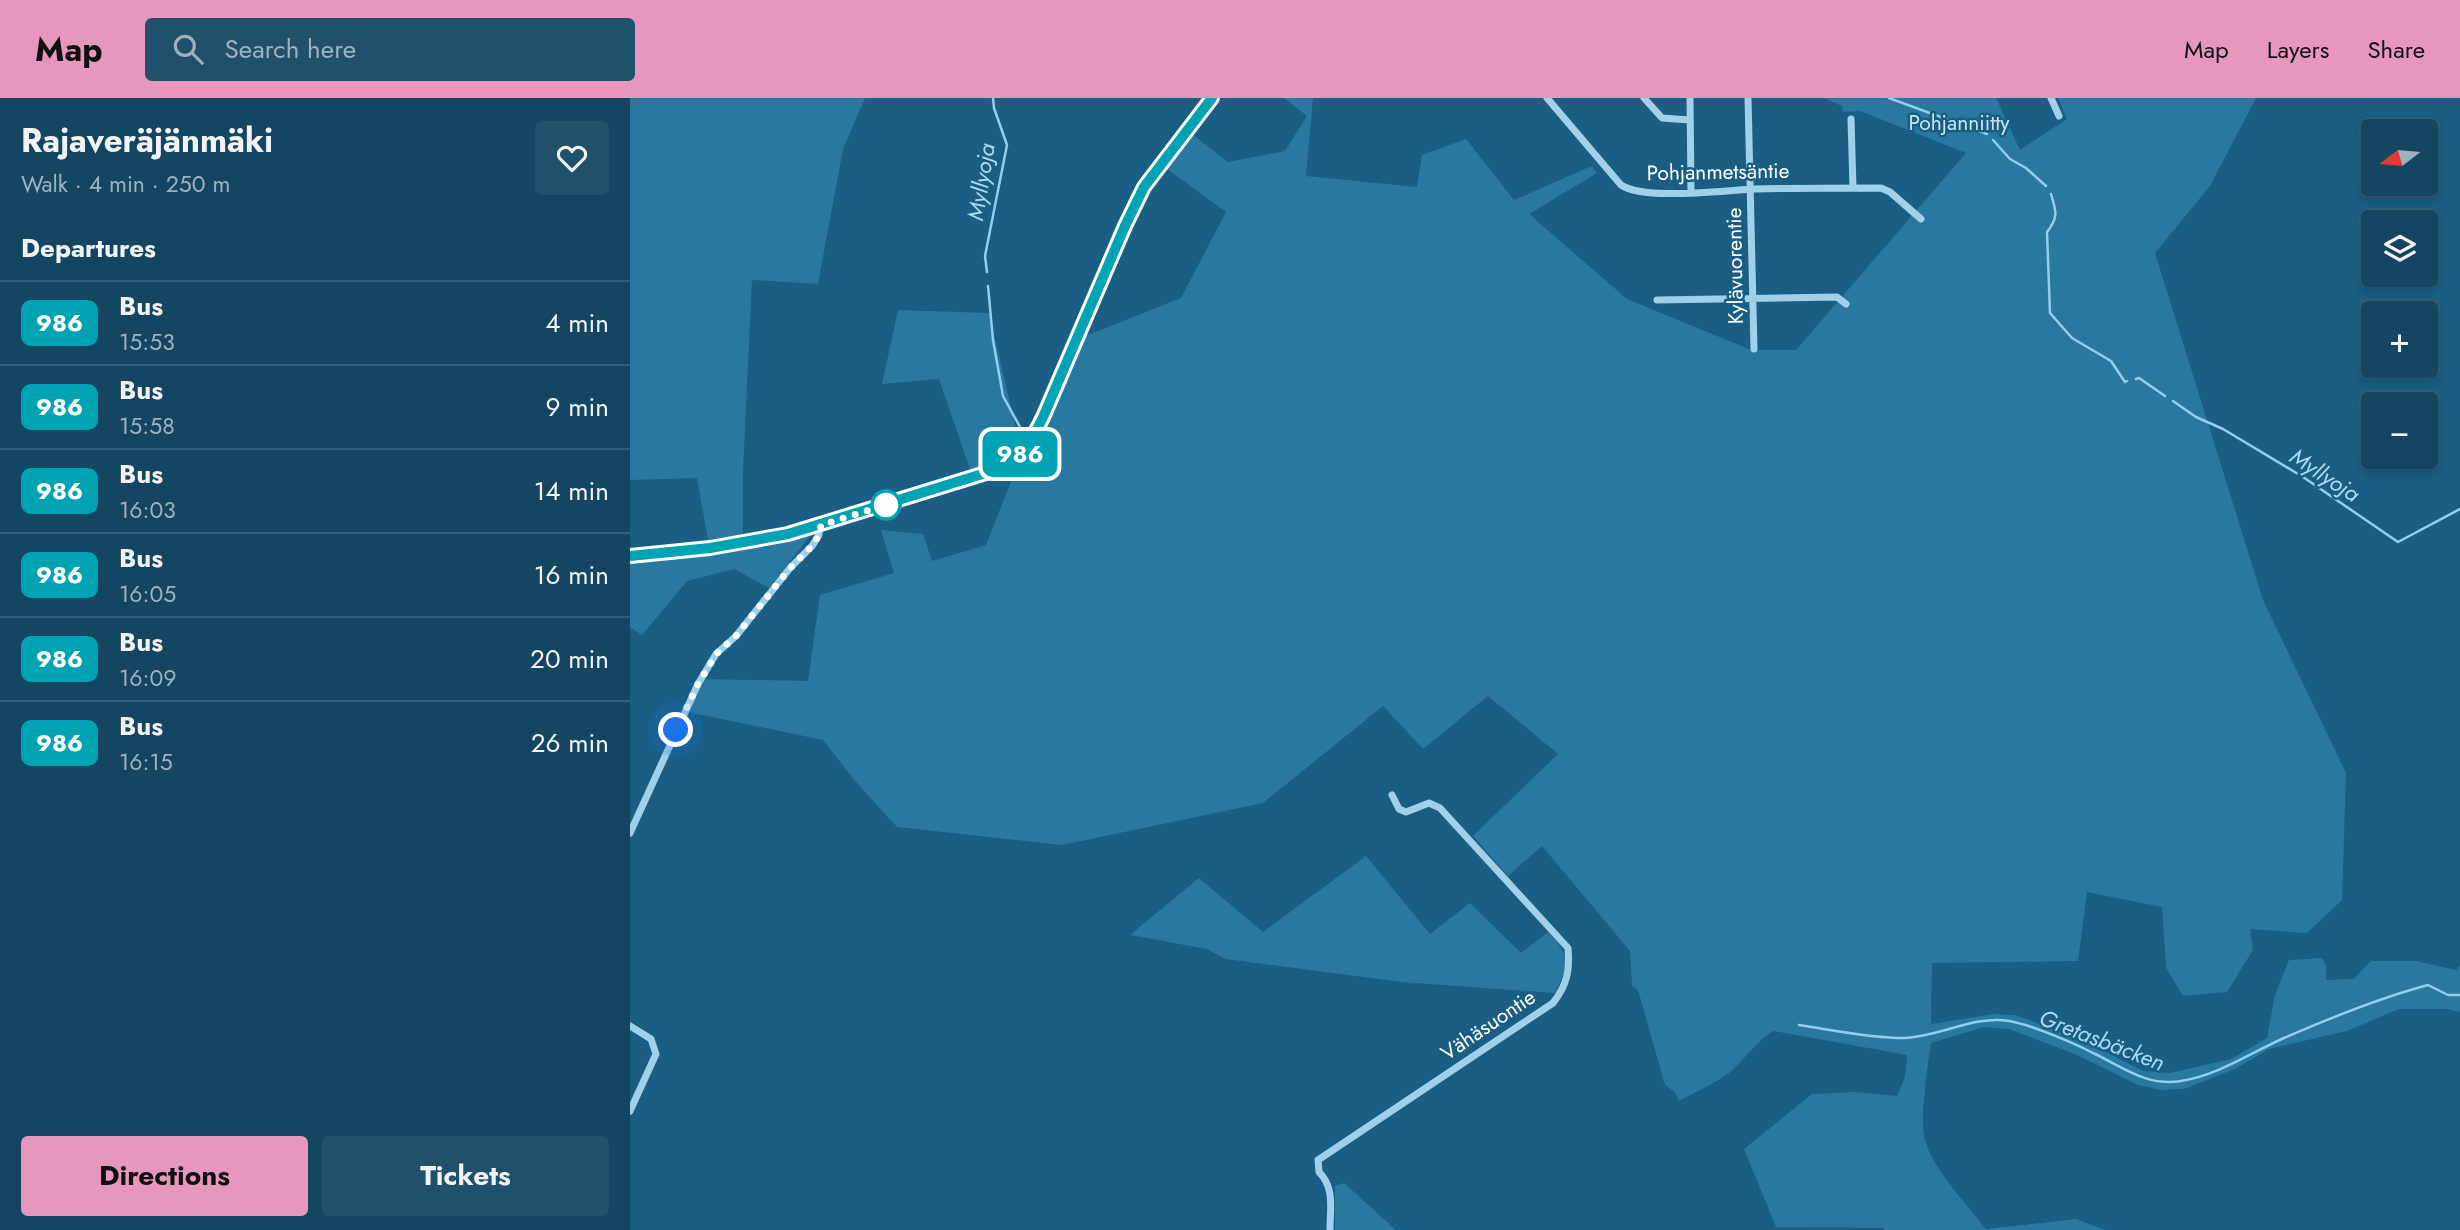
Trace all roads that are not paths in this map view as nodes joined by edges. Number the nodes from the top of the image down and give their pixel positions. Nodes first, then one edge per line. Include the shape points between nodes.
1 (1212, 98) edge
2 (1546, 98) edge
3 (1644, 98) edge
4 (1690, 98) edge
5 (1748, 98) edge
6 (2051, 98) edge
7 (2059, 116) dead end
8 (1851, 119) dead end
9 (1690, 120) junction
10 (1853, 188) junction
11 (1751, 189) junction
12 (1691, 192) junction
13 (1921, 219) dead end
14 (1753, 298) junction
15 (1657, 300) dead end
16 (1846, 304) dead end
17 (1754, 349) dead end
18 (821, 525) junction
19 (630, 556) edge
20 (1392, 795) dead end
21 (630, 833) edge
22 (630, 1026) edge
23 (630, 1111) edge
24 (1330, 1230) edge

1 - 18 street via 1144,187 1034,437 1023,452 989,472
2 - 12 street, Pohjanmetsäntie via 1621,185 1642,192
3 - 9 street via 1662,118
4 - 9 street
5 - 11 street, Kylävuorentie
6 - 7 street
8 - 10 street
9 - 12 street
10 - 11 street, Pohjanmetsäntie
10 - 13 street, Pohjanmetsäntie via 1881,188
11 - 12 street, Pohjanmetsäntie
11 - 14 street, Kylävuorentie
14 - 15 street
14 - 16 street via 1837,297
14 - 17 street, Kylävuorentie
18 - 19 street via 747,543
18 - 21 street via 812,546 716,654
20 - 24 street, Vähäsuontie via 1406,812 1429,803 1440,808 1567,948 1570,970 1553,1003 1318,1160 1331,1193
22 - 23 street via 651,1039 656,1054

